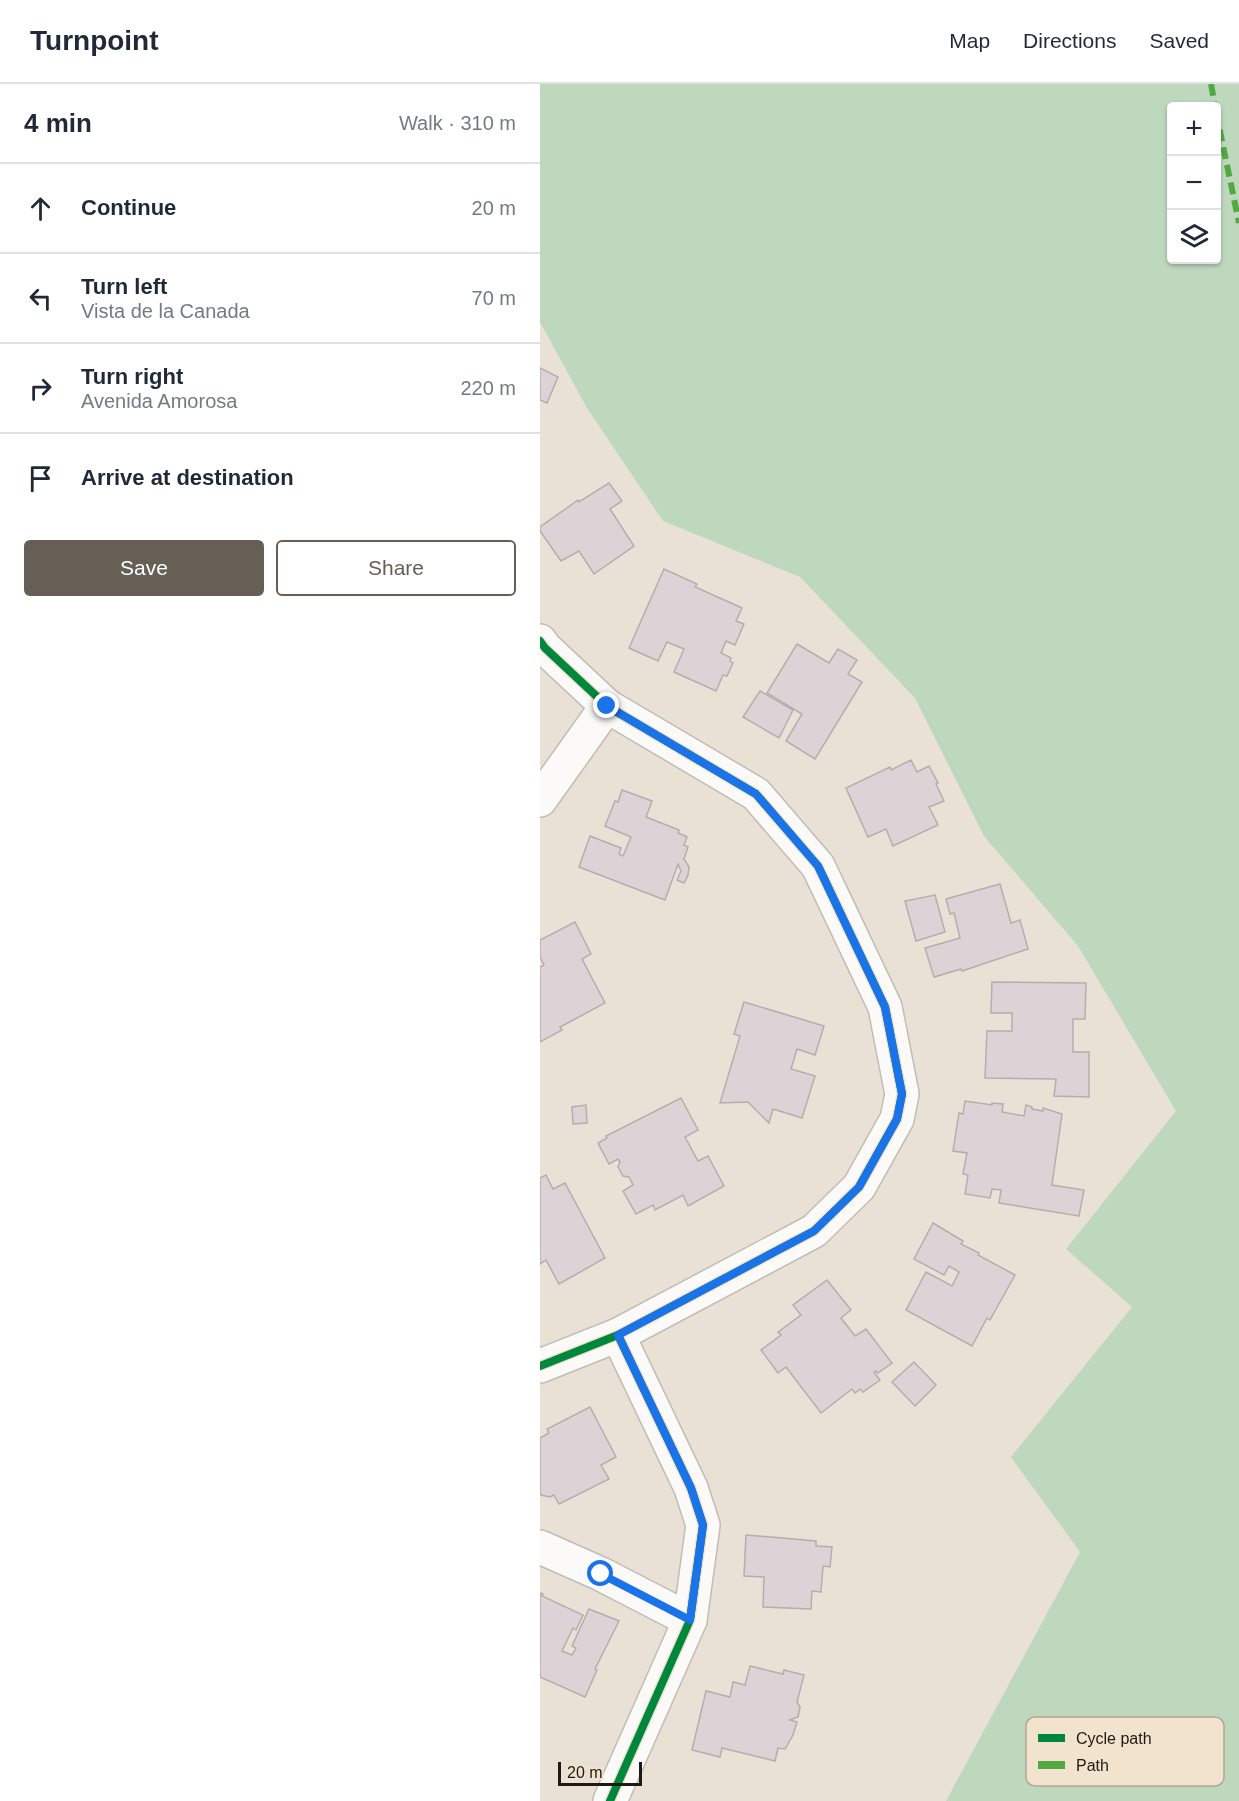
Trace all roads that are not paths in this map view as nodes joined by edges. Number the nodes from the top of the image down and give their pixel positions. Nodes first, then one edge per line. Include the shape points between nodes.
1 (540, 641) edge
2 (607, 706) junction
3 (540, 800) edge
4 (618, 1335) junction
5 (540, 1366) edge
6 (540, 1547) edge
7 (690, 1620) junction
8 (610, 1801) edge

1 - 2 street
2 - 3 street
2 - 4 street via 756,794 818,866 885,1007 902,1094 897,1119 859,1187 814,1231
4 - 5 street
4 - 7 street via 691,1488 703,1525
6 - 7 street
7 - 8 street

